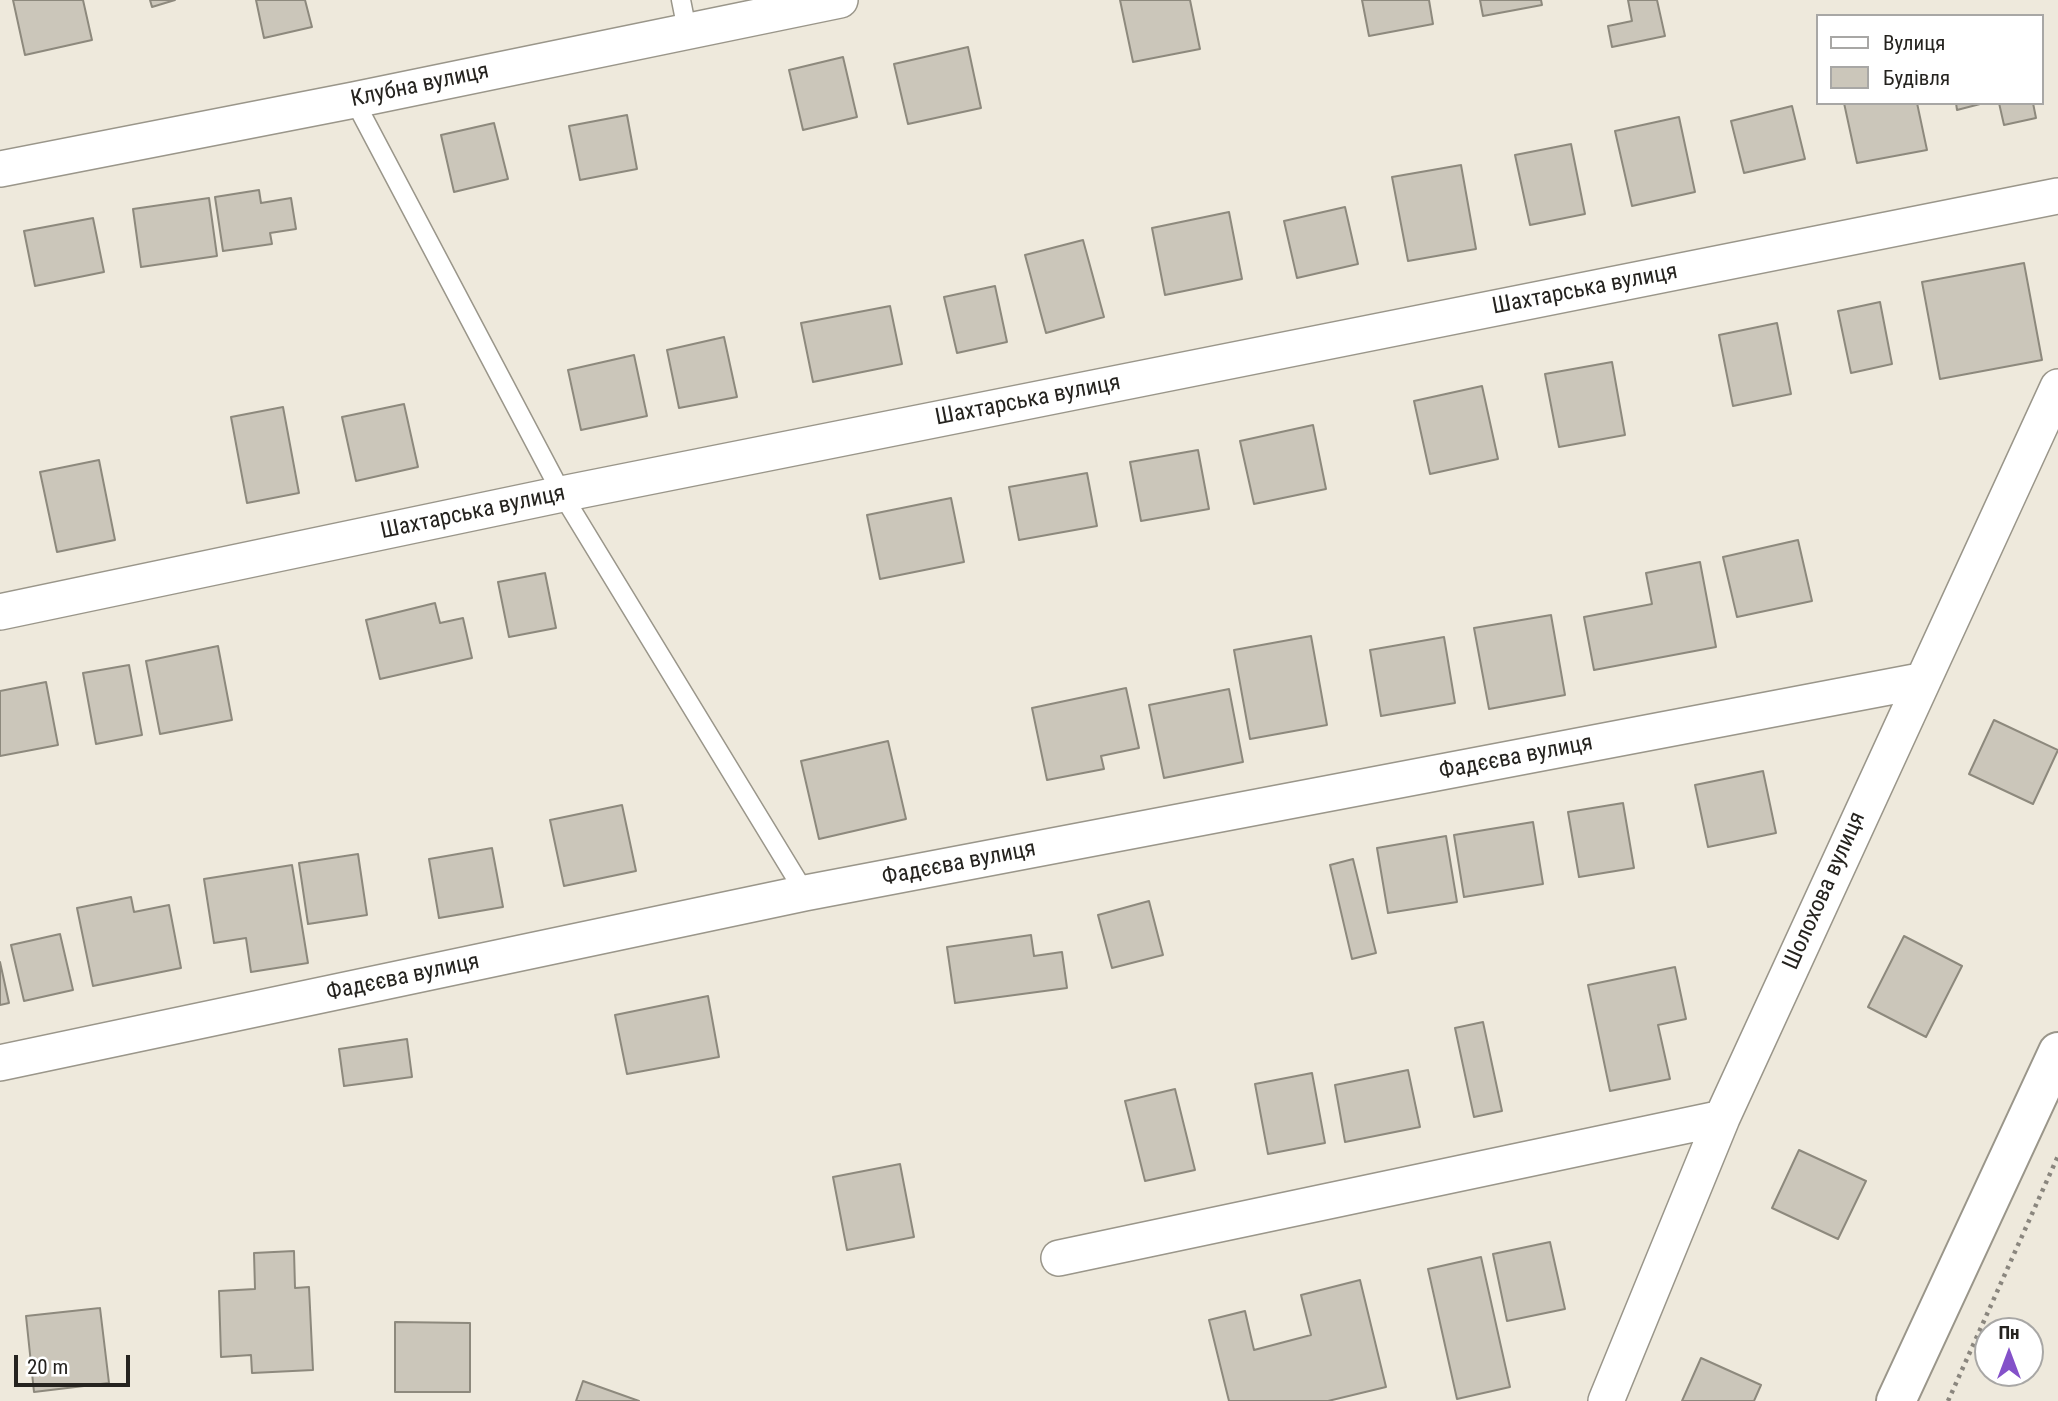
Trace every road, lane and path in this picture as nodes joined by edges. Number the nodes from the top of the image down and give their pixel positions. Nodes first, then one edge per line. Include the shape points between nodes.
1 (840, 0) edge
2 (684, 15) edge
3 (354, 100) junction
4 (0, 169) edge
5 (2058, 196) edge
6 (2058, 387) edge
7 (562, 494) junction
8 (0, 612) edge
9 (1920, 681) junction
10 (805, 893) junction
11 (2058, 1052) edge
12 (0, 1063) edge
13 (1721, 1118) junction
14 (2058, 1156) edge
15 (1059, 1258) dead end
16 (1605, 1401) edge
17 (1896, 1401) edge
18 (1948, 1401) edge

1 - 2 street, Клубна вулиця
2 - 3 street, Клубна вулиця
3 - 4 street, Клубна вулиця
3 - 7 lane
5 - 7 street, Шахтарська вулиця
6 - 9 street, Шолохова вулиця
7 - 8 street, Шахтарська вулиця
7 - 10 lane
9 - 10 street, Фадєєва вулиця
9 - 13 street, Шолохова вулиця
10 - 12 street, Фадєєва вулиця
11 - 17 street
13 - 15 street
13 - 16 street, Шолохова вулиця
14 - 18 path

